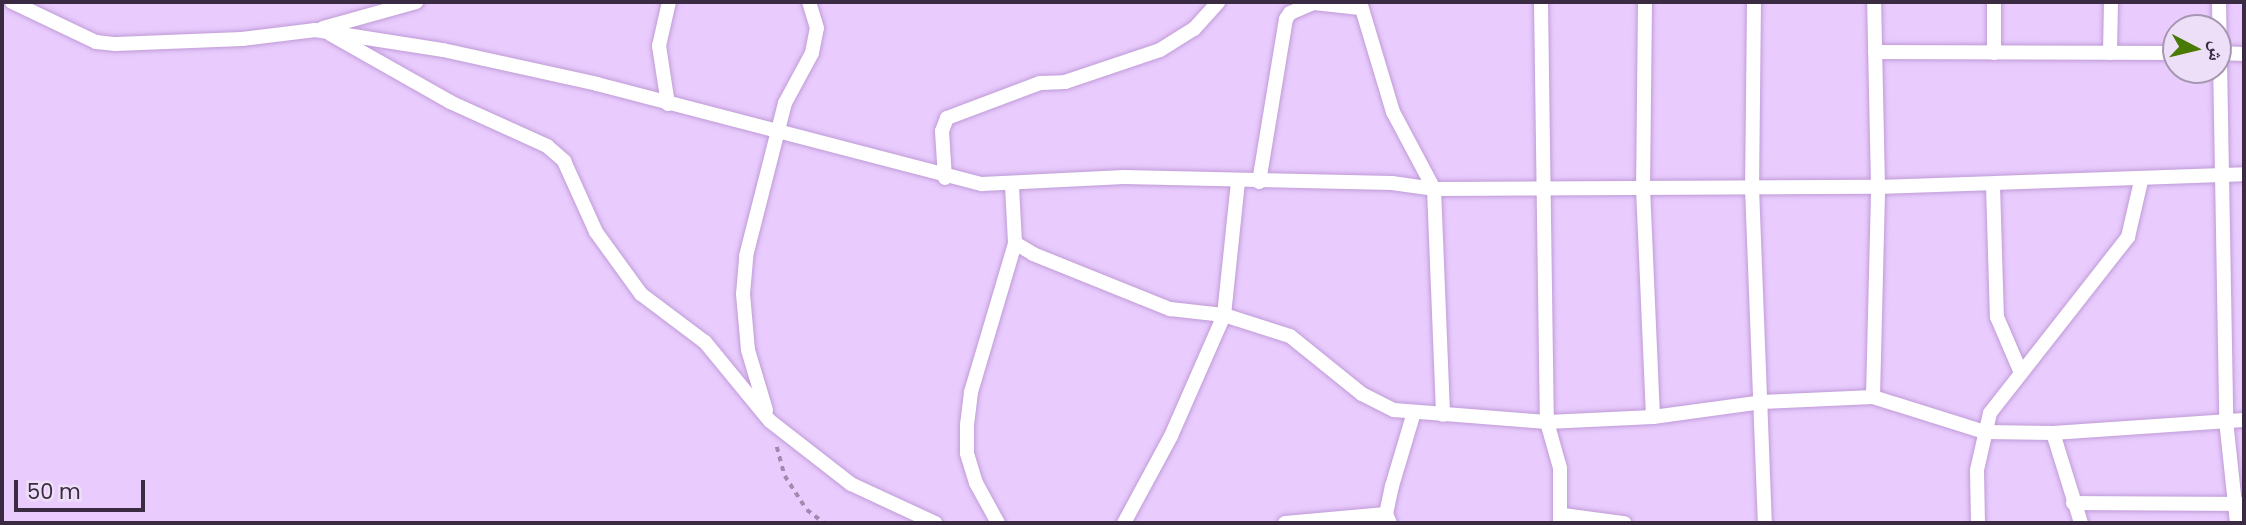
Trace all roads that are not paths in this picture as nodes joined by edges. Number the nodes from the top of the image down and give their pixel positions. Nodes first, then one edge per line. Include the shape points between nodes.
1 (12, 2) edge
2 (416, 2) edge
3 (669, 2) edge
4 (809, 2) edge
5 (1218, 2) edge
6 (1541, 2) edge
7 (1645, 2) edge
8 (1754, 2) edge
9 (1874, 2) edge
10 (1994, 2) edge
11 (2111, 2) edge
12 (1360, 5) edge
13 (322, 31) junction
14 (1875, 52) junction
15 (1994, 52) junction
16 (2110, 53) junction
17 (2162, 53) edge
18 (2220, 84) edge
19 (668, 104) junction
20 (780, 131) junction
21 (2222, 174) junction
22 (2244, 174) edge
23 (945, 178) junction
24 (2141, 181) junction
25 (1238, 182) junction
26 (1259, 182) junction
27 (1993, 185) junction
28 (1012, 186) junction
29 (1545, 187) junction
30 (1878, 187) junction
31 (1643, 188) junction
32 (1752, 188) junction
33 (1434, 189) junction
34 (1015, 243) junction
35 (1224, 314) junction
36 (2021, 373) junction
37 (1873, 397) junction
38 (1762, 402) junction
39 (1415, 412) junction
40 (1443, 415) junction
41 (1654, 417) junction
42 (2225, 420) junction
43 (2244, 420) edge
44 (770, 421) junction
45 (1546, 422) junction
46 (1984, 432) junction
47 (2053, 433) junction
48 (2073, 503) junction
49 (2240, 504) edge
50 (1388, 519) edge
51 (1561, 519) edge
52 (934, 523) edge
53 (998, 523) edge
54 (1124, 523) edge
55 (1285, 523) edge
56 (1624, 523) edge
57 (1765, 523) edge
58 (1978, 523) edge
59 (2081, 523) edge
60 (2236, 523) edge

1 - 13 street via 96,42 116,44
2 - 13 street
3 - 19 street via 659,46
4 - 20 street via 817,28 812,53 793,84
5 - 23 street via 1194,29 1160,50 1065,82 1040,83 947,118 942,131
6 - 29 street
7 - 31 street
8 - 32 street
9 - 14 street
10 - 15 street
11 - 16 street
12 - 26 street via 1314,3 1286,19
12 - 33 street via 1394,112
13 - 19 street via 443,50
13 - 44 street via 450,102 547,146 564,161 596,232 641,294 705,342
14 - 15 street
14 - 30 street
15 - 16 street
16 - 17 street
18 - 21 street
19 - 20 street
20 - 23 street
20 - 44 street via 749,244 743,294 748,350
21 - 22 street
21 - 24 street
21 - 42 street
23 - 28 street
24 - 27 street
24 - 36 street via 2128,237
25 - 26 street
25 - 28 street via 1124,177
25 - 35 street
26 - 33 street via 1392,183
27 - 30 street
27 - 36 street via 1997,317
28 - 34 street
29 - 31 street
29 - 33 street
29 - 45 street
30 - 32 street
30 - 37 street
31 - 32 street
31 - 41 street
32 - 38 street
33 - 40 street
34 - 35 street via 1160,306
34 - 53 street via 977,369 967,425 967,453 976,483
35 - 39 street via 1299,340 1370,399 1394,410
35 - 54 street via 1171,436
36 - 46 street via 1990,413
37 - 38 street
37 - 46 street
38 - 41 street
38 - 57 street
39 - 40 street
39 - 50 street
40 - 45 street
41 - 45 street
42 - 43 street
42 - 47 street
42 - 49 street
44 - 52 street via 851,484
45 - 51 street via 1560,468
46 - 47 street
46 - 58 street via 1977,470
47 - 48 street
48 - 49 street
48 - 59 street
49 - 60 street
50 - 55 street
51 - 56 street

